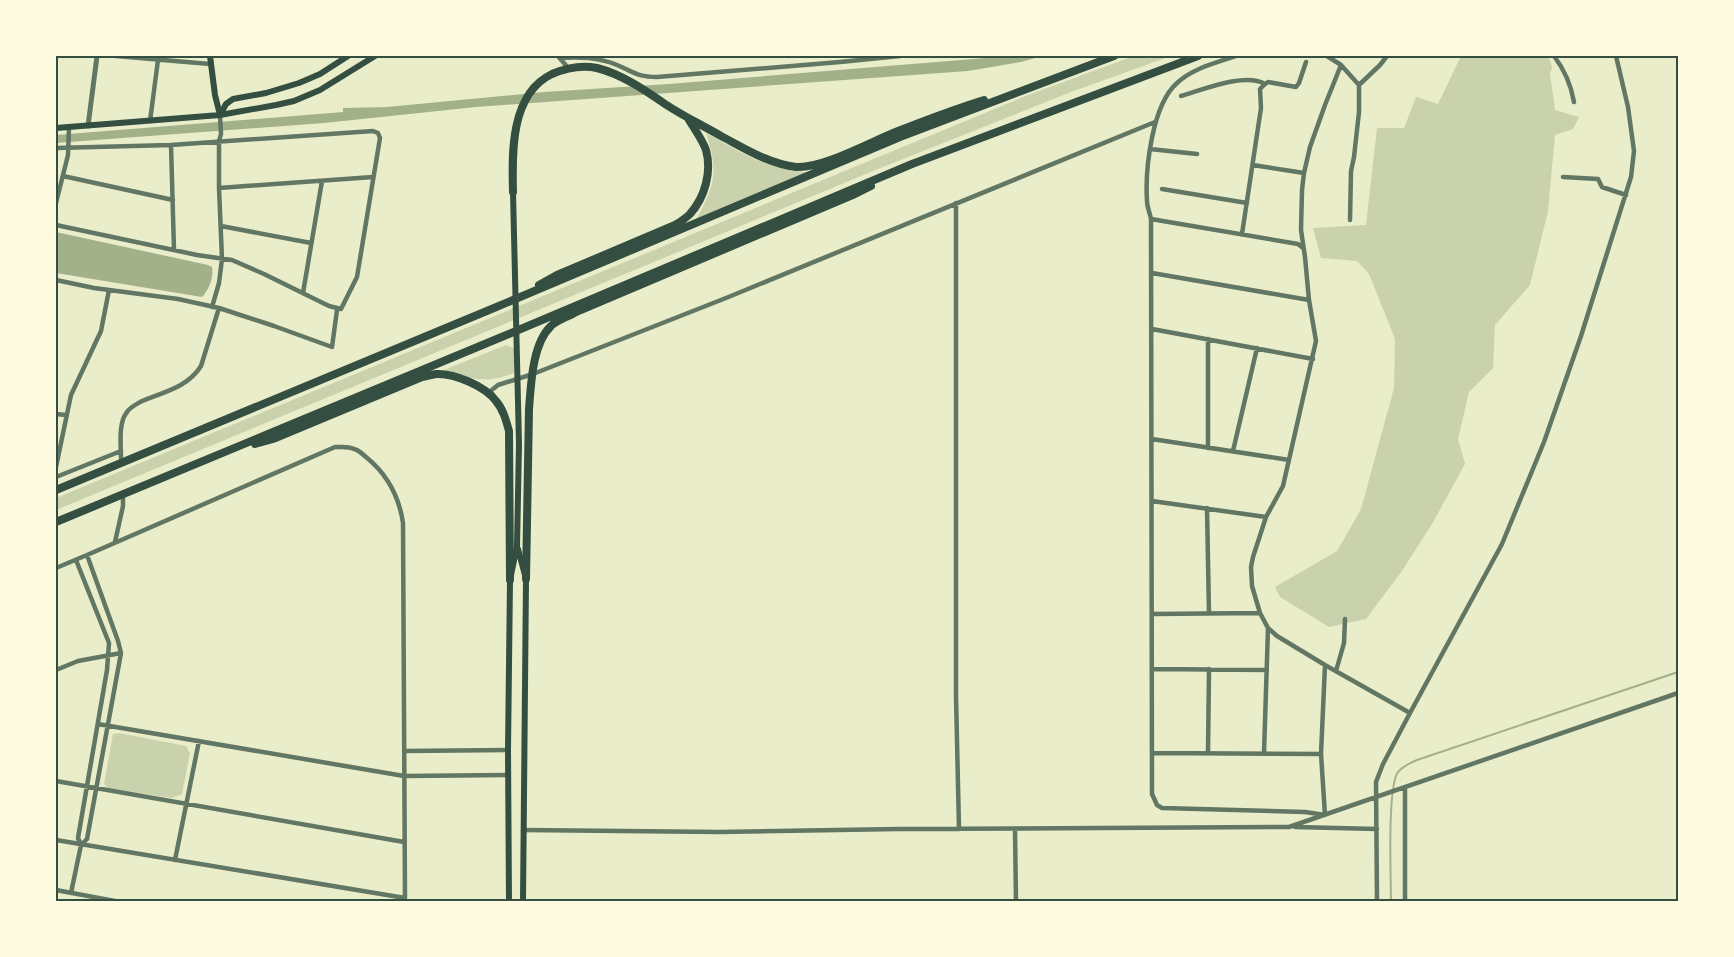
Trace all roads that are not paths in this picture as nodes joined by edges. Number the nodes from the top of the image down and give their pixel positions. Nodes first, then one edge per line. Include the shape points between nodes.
1 (97, 56) edge
2 (116, 56) edge
3 (210, 56) edge
4 (348, 56) edge
5 (375, 56) edge
6 (890, 56) edge
7 (900, 56) edge
8 (1114, 56) edge
9 (1198, 56) edge
10 (1236, 56) edge
11 (1327, 56) edge
12 (1387, 56) edge
13 (1554, 56) edge
14 (1616, 56) edge
15 (559, 57) edge
16 (158, 60) junction
17 (1306, 62) dead end
18 (210, 64) junction
19 (1341, 65) junction
20 (568, 69) junction
21 (1051, 80) junction
22 (1264, 84) junction
23 (1359, 85) junction
24 (1181, 96) dead end
25 (1574, 102) dead end
26 (220, 115) junction
27 (689, 119) junction
28 (150, 121) junction
29 (1155, 122) junction
30 (88, 126) junction
31 (56, 128) edge
32 (69, 128) junction
33 (219, 141) junction
34 (69, 145) junction
35 (171, 145) junction
36 (56, 148) edge
37 (1150, 149) junction
38 (1197, 154) dead end
39 (912, 164) junction
40 (1253, 165) junction
41 (1304, 173) junction
42 (63, 176) junction
43 (374, 177) junction
44 (1563, 177) dead end
45 (322, 181) junction
46 (219, 188) junction
47 (1162, 189) dead end
48 (513, 192) joint
49 (1626, 195) junction
50 (172, 200) junction
51 (56, 203) edge
52 (956, 203) junction
53 (1247, 203) junction
54 (1151, 219) junction
55 (1350, 220) dead end
56 (56, 225) edge
57 (220, 226) junction
58 (1242, 234) junction
59 (311, 243) junction
60 (1303, 248) junction
61 (174, 250) junction
62 (222, 259) junction
63 (1152, 273) junction
64 (56, 280) edge
65 (109, 290) junction
66 (303, 293) junction
67 (1309, 300) junction
68 (212, 307) junction
69 (219, 308) junction
70 (494, 308) junction
71 (337, 309) junction
72 (1152, 329) junction
73 (1208, 339) junction
74 (1257, 348) junction
75 (1312, 359) junction
76 (533, 374) junction
77 (488, 393) junction
78 (56, 414) edge
79 (66, 415) junction
80 (1152, 440) junction
81 (1208, 447) junction
82 (121, 451) junction
83 (227, 451) junction
84 (1233, 451) junction
85 (121, 458) dead end
86 (1289, 460) junction
87 (56, 467) edge
88 (56, 477) edge
89 (56, 490) edge
90 (123, 496) dead end
91 (1152, 501) junction
92 (1207, 508) junction
93 (1266, 517) junction
94 (56, 522) edge
95 (115, 542) junction
96 (518, 546) junction
97 (87, 555) junction
98 (76, 560) junction
99 (56, 568) edge
100 (525, 579) junction
101 (510, 580) junction
102 (1209, 613) junction
103 (1260, 613) junction
104 (1153, 614) junction
105 (1345, 619) dead end
106 (1268, 628) junction
107 (121, 653) junction
108 (108, 654) junction
109 (1325, 665) junction
110 (1153, 669) junction
111 (1209, 669) junction
112 (56, 670) edge
113 (1267, 670) junction
114 (1336, 671) junction
115 (1678, 693) edge
116 (1410, 713) junction
117 (98, 723) junction
118 (108, 726) junction
119 (199, 741) junction
120 (508, 750) junction
121 (404, 751) junction
122 (1153, 753) junction
123 (1208, 753) junction
124 (1264, 753) junction
125 (1321, 754) junction
126 (508, 775) junction
127 (404, 776) junction
128 (56, 781) edge
129 (87, 787) junction
130 (1405, 787) junction
131 (96, 789) junction
132 (1377, 797) junction
133 (187, 804) junction
134 (1325, 815) junction
135 (1289, 827) junction
136 (959, 829) junction
137 (1015, 829) junction
138 (1377, 829) junction
139 (508, 830) junction
140 (523, 830) junction
141 (56, 840) edge
142 (404, 842) junction
143 (81, 845) junction
144 (175, 860) junction
145 (56, 890) edge
146 (71, 892) junction
147 (120, 902) edge
148 (509, 902) edge
149 (524, 902) edge
150 (1016, 902) edge
151 (1377, 902) edge
152 (1406, 902) edge

1 - 30 street
2 - 16 street
3 - 18 main road
4 - 26 main road via 299,83 233,99
5 - 26 main road via 308,96
6 - 7 street
6 - 15 street via 657,77 643,77 616,64 586,57
8 - 21 highway
9 - 39 highway
10 - 29 street via 1194,71 1178,82 1167,94
11 - 19 street
12 - 23 street
13 - 25 street via 1567,78
14 - 49 street via 1634,151
15 - 20 street
16 - 18 street
16 - 28 street
17 - 22 street via 1296,87
18 - 26 main road
19 - 23 street
19 - 41 street via 1324,105
20 - 27 highway via 598,69 620,78
20 - 48 highway via 541,81 520,113 514,142
21 - 27 highway via 959,108 811,167 795,167 756,155
21 - 70 highway via 900,137
22 - 24 street via 1230,81
22 - 40 street via 1260,88
23 - 55 street
26 - 28 main road
26 - 33 street
27 - 70 highway via 708,160 704,189 690,215
28 - 30 main road
29 - 37 street
29 - 52 street
30 - 32 main road
31 - 32 main road
32 - 34 street
33 - 35 street
33 - 43 street via 374,131 380,138
33 - 46 street
34 - 35 street
34 - 36 street
34 - 42 street
35 - 50 street
37 - 38 street
37 - 54 street via 1147,202
39 - 76 highway via 855,194 552,325 539,347
39 - 83 highway
40 - 41 street
40 - 53 street
41 - 60 street
42 - 50 street
42 - 51 street
43 - 45 street
43 - 71 street via 357,277 341,309
44 - 49 street via 1598,178 1602,187
45 - 46 street
45 - 59 street
46 - 57 street
47 - 53 street
48 - 96 main road
49 - 116 street via 1581,336 1520,502 1502,544
50 - 61 street
52 - 76 street
52 - 136 street
53 - 58 street
54 - 58 street
54 - 63 street
56 - 61 street
57 - 59 street
57 - 62 street
58 - 60 street
59 - 66 street
60 - 67 street
61 - 62 street
62 - 66 street
62 - 68 street
63 - 67 street
63 - 72 street
64 - 65 street
65 - 68 street
65 - 79 street via 101,331 71,395
66 - 71 street
67 - 75 street via 1316,341
68 - 69 street
69 - 71 street via 332,347
69 - 82 street via 201,366 183,384 127,411
70 - 89 highway
72 - 73 street
72 - 80 street
73 - 74 street
73 - 81 street
74 - 75 street
74 - 84 street
75 - 86 street
76 - 77 street via 498,385
76 - 100 highway
77 - 83 highway via 448,375 422,377 273,439
77 - 101 highway via 505,417 509,431
78 - 79 street
79 - 87 street
80 - 81 street
80 - 91 street
81 - 84 street
82 - 85 street
82 - 88 street
83 - 94 highway
84 - 86 street
86 - 93 street via 1283,486
90 - 95 street
91 - 92 street
91 - 104 street
92 - 93 street
92 - 102 street
93 - 103 street via 1251,567
95 - 97 street
95 - 121 street via 335,447 357,449 386,478 401,507 404,523
96 - 100 main road
96 - 101 main road
97 - 98 street
97 - 107 street
98 - 99 street
98 - 108 street via 109,643
100 - 140 main road
101 - 120 main road
102 - 103 street
102 - 104 street
103 - 106 street
104 - 110 street
105 - 114 street via 1344,643
106 - 109 street
106 - 113 street
107 - 108 street
107 - 118 street
108 - 112 street
108 - 117 street
109 - 114 street
109 - 125 street
110 - 111 street
110 - 122 street
111 - 113 street
111 - 123 street
113 - 124 street
114 - 116 street
115 - 130 street
116 - 132 street via 1383,764 1376,782
117 - 118 street
117 - 129 street
118 - 119 street
118 - 131 street
119 - 127 street
119 - 133 street
120 - 121 street
120 - 126 main road
121 - 127 street
122 - 123 street
122 - 134 street via 1152,794 1162,808
123 - 124 street
124 - 125 street
125 - 134 street
126 - 127 street
126 - 139 main road
127 - 142 street
128 - 129 street
129 - 131 street
129 - 143 street via 78,838
130 - 132 street
130 - 152 street
131 - 133 street
131 - 143 street via 87,839
132 - 134 street
132 - 138 street
133 - 142 street
133 - 144 street
134 - 135 street
135 - 137 street
135 - 138 street
136 - 137 street
136 - 140 street
137 - 150 street
138 - 151 street
139 - 140 main road
139 - 148 main road
140 - 149 main road
141 - 143 street
142 - 144 street via 405,898
143 - 144 street
143 - 146 street
145 - 146 street
146 - 147 street

